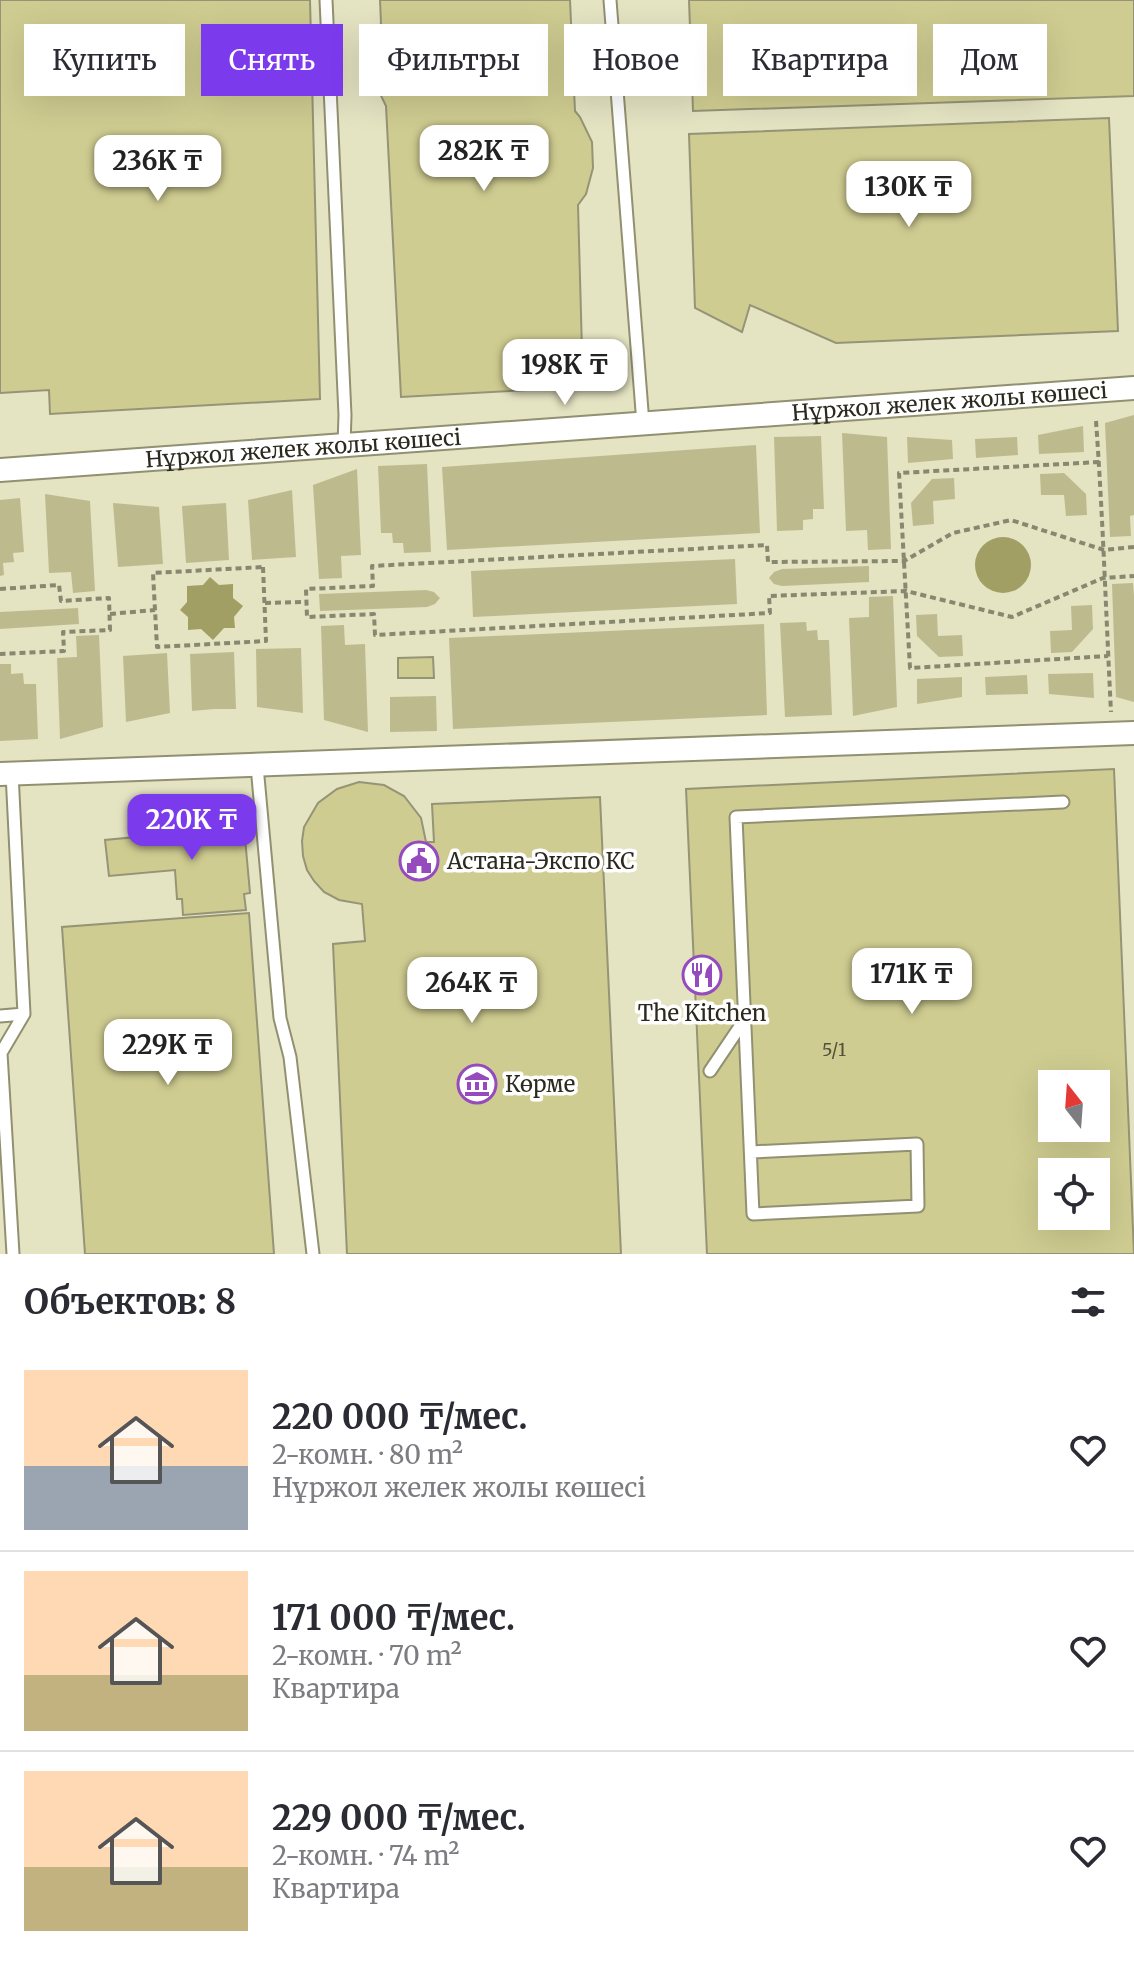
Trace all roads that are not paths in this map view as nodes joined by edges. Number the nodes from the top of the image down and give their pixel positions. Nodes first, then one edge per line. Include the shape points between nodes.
1 (326, 0) edge
2 (610, 0) edge
3 (1134, 388) edge
4 (643, 424) junction
5 (344, 445) junction
6 (0, 470) edge
7 (1134, 733) edge
8 (257, 766) junction
9 (6, 774) edge
10 (1063, 802) dead end
11 (24, 1014) junction
12 (0, 1016) edge
13 (745, 1019) junction
14 (710, 1071) dead end
15 (751, 1152) junction
16 (4, 1185) edge
17 (13, 1254) edge
18 (313, 1254) edge

1 - 5 lane
2 - 4 lane
3 - 4 street, Нұржол желек жолы көшесі
4 - 5 street, Нұржол желек жолы көшесі
5 - 6 street, Нұржол желек жолы көшесі
7 - 8 street
8 - 9 street
8 - 18 lane via 280,1018 290,1057
9 - 11 lane
10 - 13 lane via 736,817
11 - 12 lane
11 - 16 lane via 1,1053
13 - 14 lane
13 - 15 lane
15 - 15 lane via 753,1214 918,1206 917,1144
16 - 17 lane

